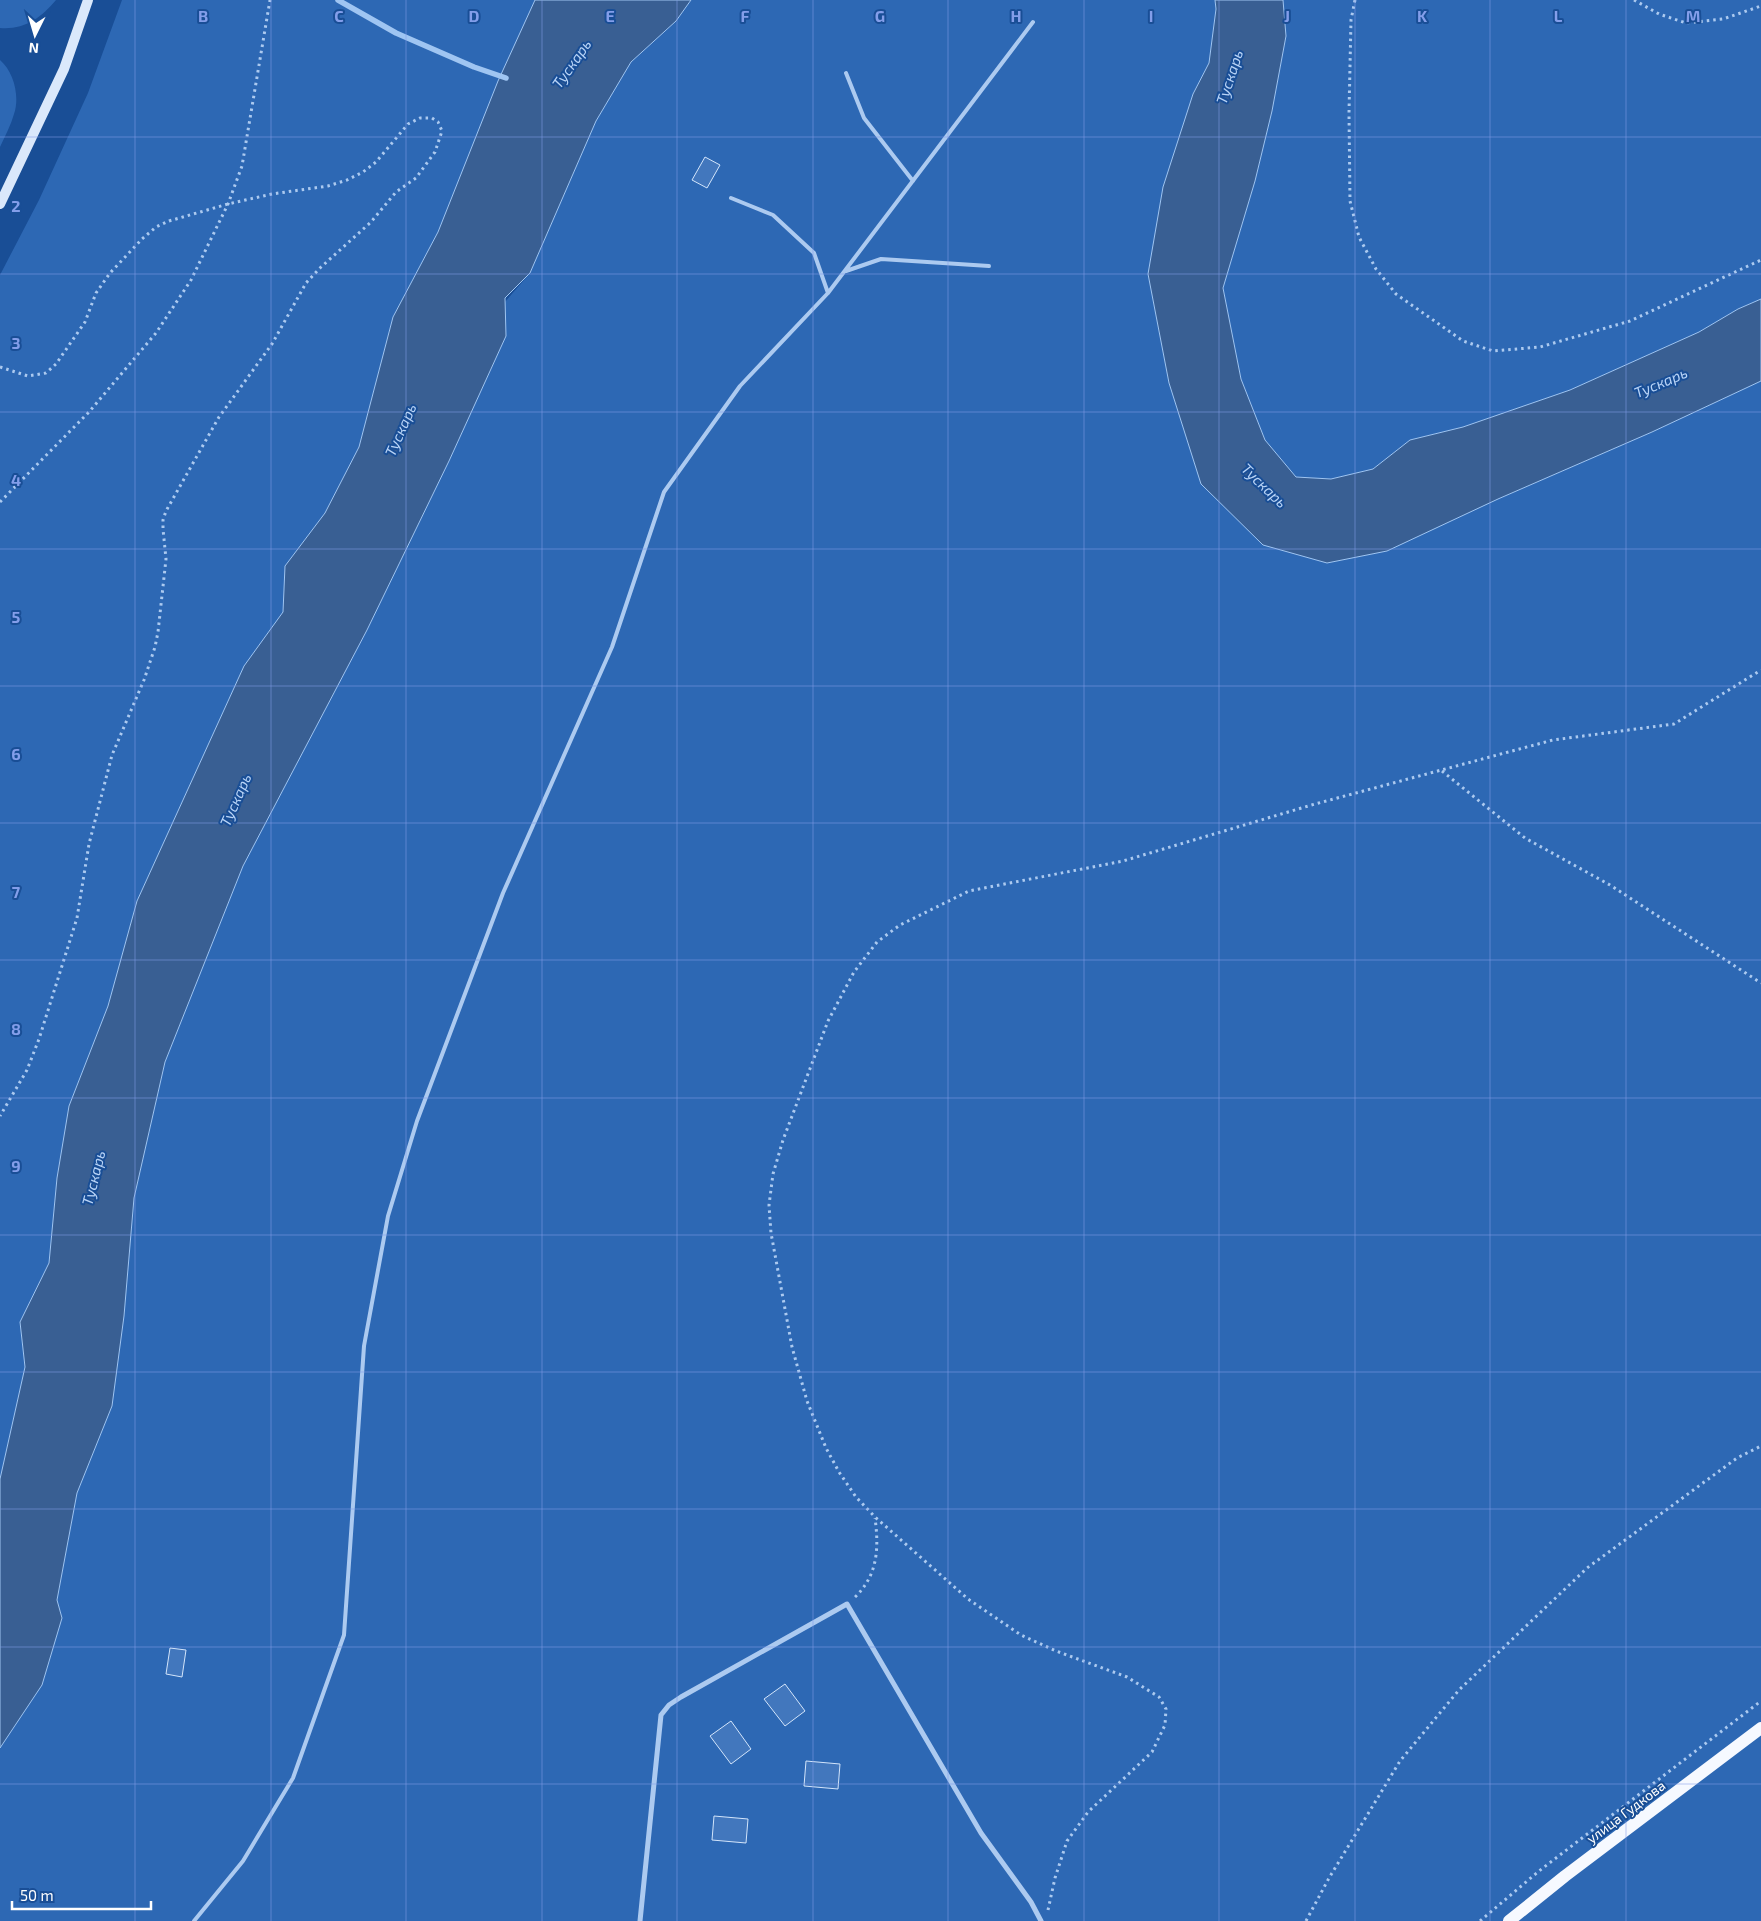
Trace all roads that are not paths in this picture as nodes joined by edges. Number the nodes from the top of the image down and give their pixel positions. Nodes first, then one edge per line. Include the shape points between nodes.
1 (88, 0) edge
2 (1033, 22) dead end
3 (846, 73) dead end
4 (913, 181) junction
5 (731, 198) dead end
6 (0, 204) edge
7 (989, 266) dead end
8 (846, 270) junction
9 (828, 293) junction
10 (1761, 1728) edge
11 (194, 1921) edge
12 (640, 1921) edge
13 (1040, 1921) edge
14 (1509, 1921) edge

1 - 6 main road via 64,69
2 - 4 lane
3 - 4 lane via 864,118
4 - 8 lane
5 - 9 lane via 773,215 814,254
7 - 8 lane via 882,259
8 - 9 lane
9 - 11 lane via 740,386 664,492 612,647 503,893 417,1121 388,1216 364,1346 344,1635 293,1778 243,1861
10 - 14 main road, улица Гудкова
12 - 13 street via 660,1716 669,1705 847,1604 981,1833 1031,1902

